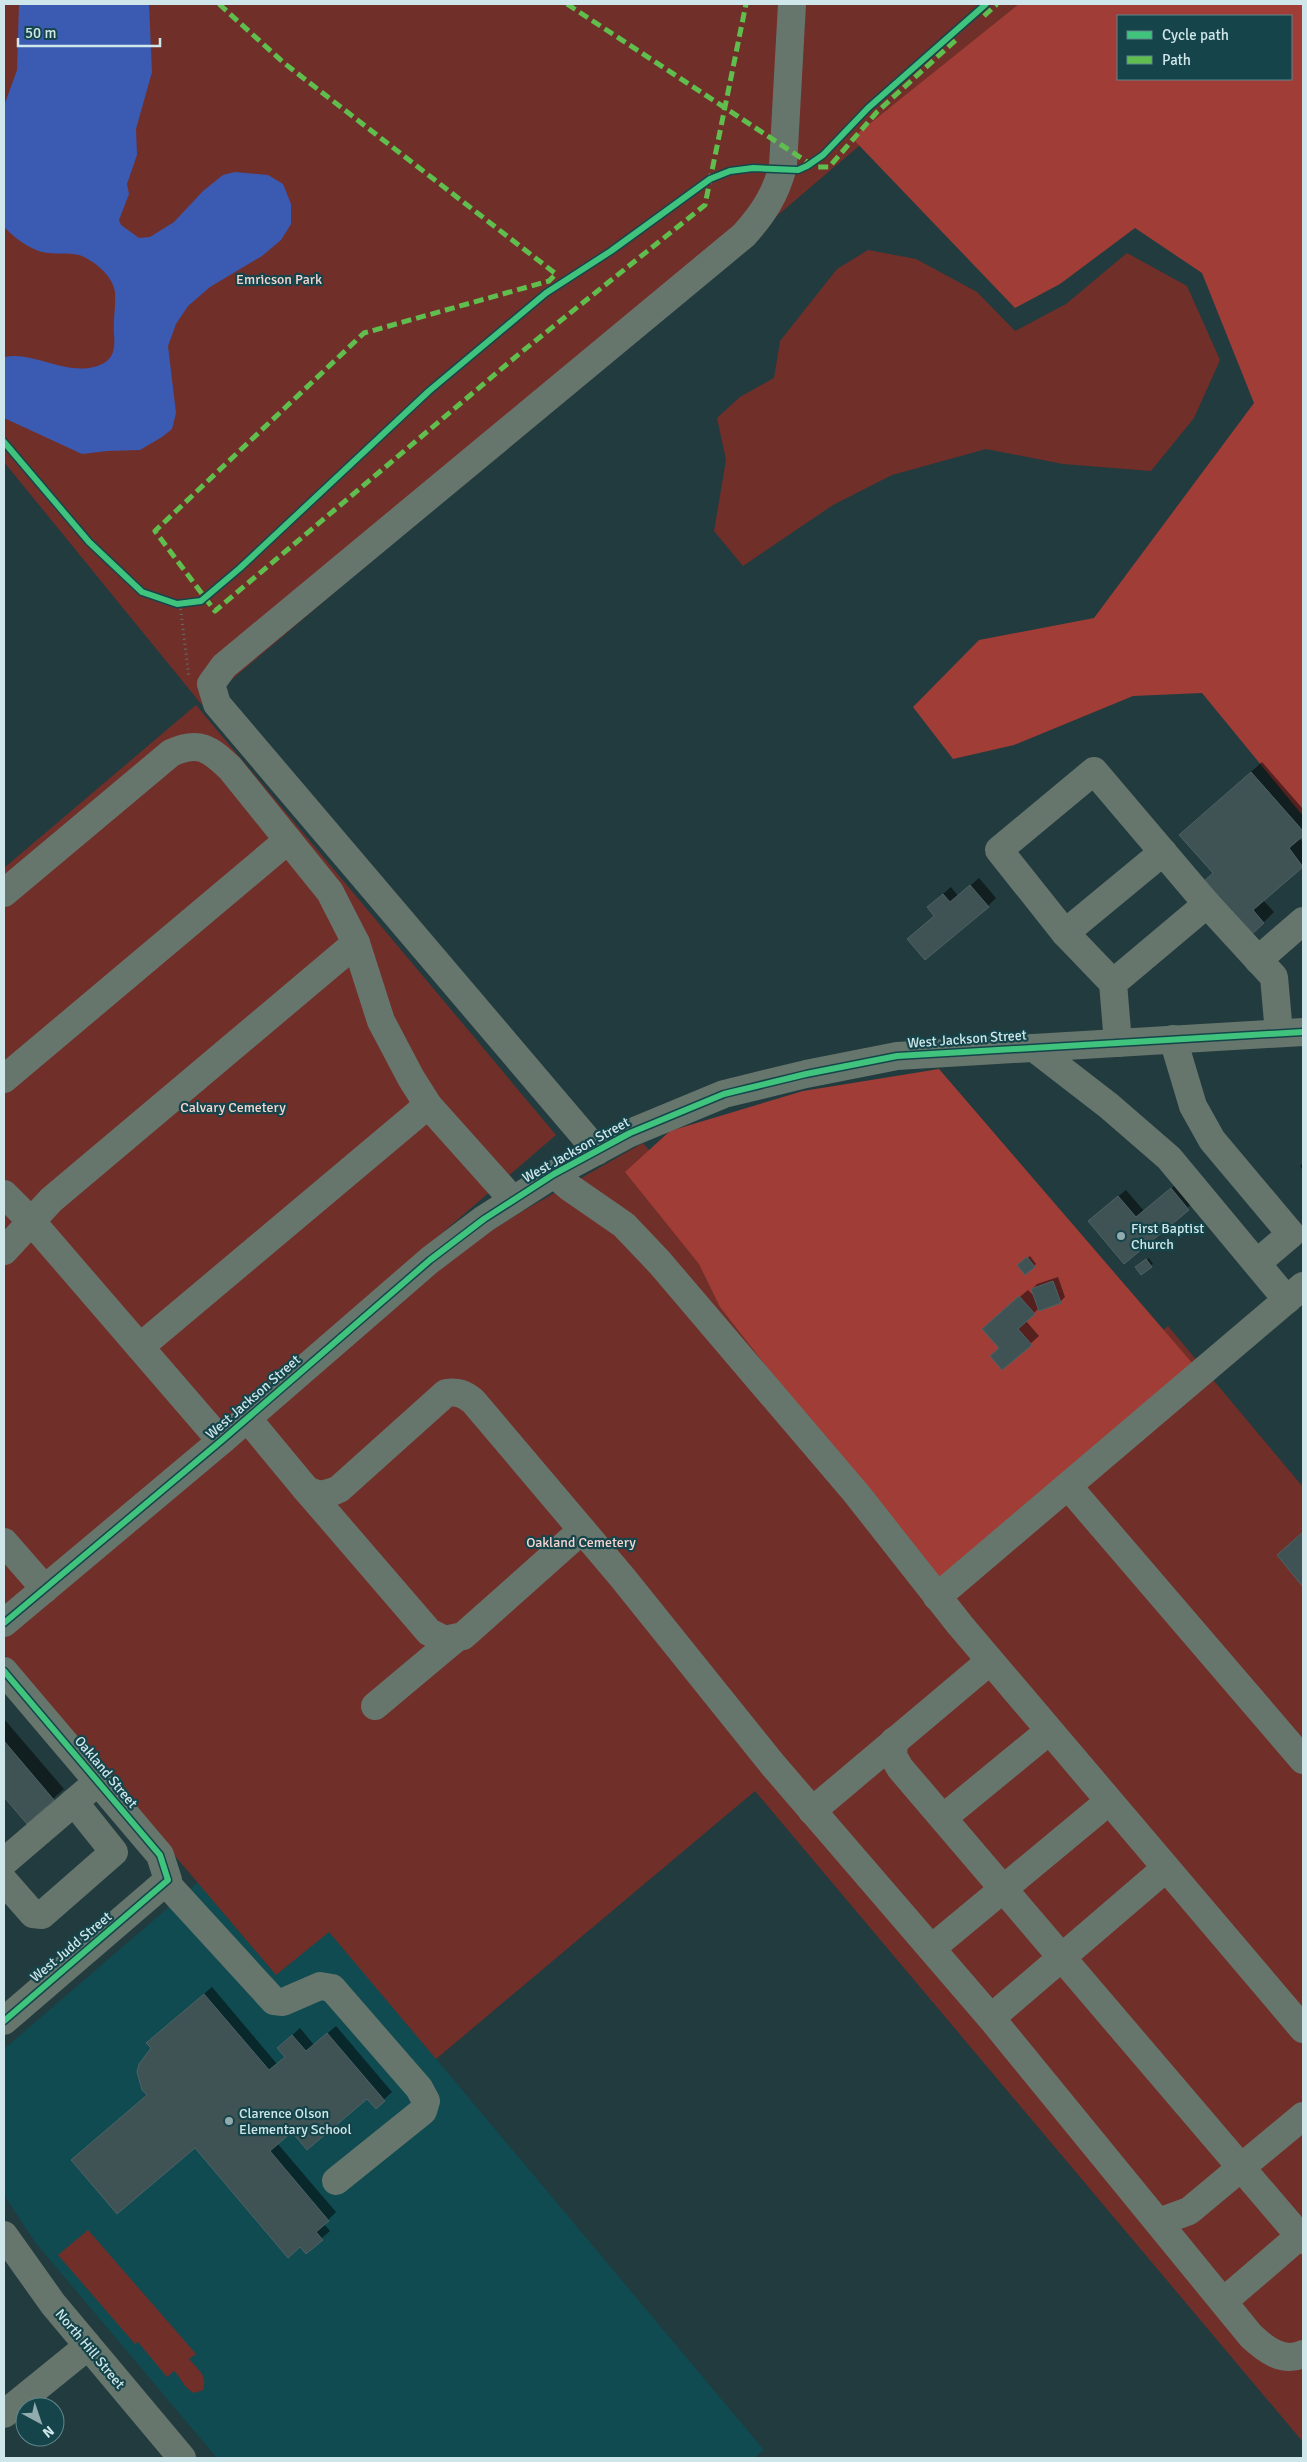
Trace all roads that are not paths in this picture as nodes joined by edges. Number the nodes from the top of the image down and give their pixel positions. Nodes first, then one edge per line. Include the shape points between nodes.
1 (792, 4) edge
2 (288, 840) junction
3 (1162, 852) junction
4 (4, 893) edge
5 (1207, 904) junction
6 (1303, 921) edge
7 (1065, 932) junction
8 (356, 943) junction
9 (1258, 960) junction
10 (1113, 983) junction
11 (1291, 1032) edge
12 (1173, 1039) junction
13 (1118, 1043) junction
14 (1034, 1048) junction
15 (4, 1079) edge
16 (428, 1105) junction
17 (597, 1151) junction
18 (554, 1174) junction
19 (4, 1194) edge
20 (513, 1200) junction
21 (32, 1222) junction
22 (4, 1251) edge
23 (1257, 1263) junction
24 (1295, 1293) edge
25 (140, 1347) junction
26 (247, 1418) junction
27 (221, 1441) junction
28 (1068, 1486) junction
29 (305, 1488) junction
30 (582, 1530) junction
31 (4, 1542) edge
32 (45, 1589) junction
33 (937, 1597) junction
34 (4, 1623) edge
35 (455, 1639) junction
36 (990, 1661) junction
37 (4, 1671) edge
38 (376, 1706) dead end
39 (1049, 1731) junction
40 (894, 1741) junction
41 (1303, 1760) edge
42 (98, 1782) junction
43 (74, 1802) junction
44 (1108, 1802) junction
45 (812, 1811) junction
46 (943, 1818) junction
47 (4, 1862) edge
48 (1166, 1868) junction
49 (4, 1881) edge
50 (160, 1888) junction
51 (1004, 1888) junction
52 (932, 1948) junction
53 (1063, 1957) junction
54 (991, 2018) junction
55 (4, 2021) edge
56 (1303, 2029) edge
57 (1303, 2116) edge
58 (1241, 2168) junction
59 (336, 2181) dead end
60 (1159, 2222) junction
61 (4, 2235) edge
62 (1302, 2237) edge
63 (1224, 2301) junction
64 (88, 2346) junction
65 (1303, 2354) edge
66 (4, 2414) edge
67 (182, 2458) edge

1 - 17 street via 783,166 776,192 762,215 744,235 224,666 211,684 217,704
2 - 4 street via 230,768 212,752 203,747 183,748 171,753
2 - 8 street via 330,892
2 - 15 street
3 - 5 street
3 - 7 street
3 - 7 street via 1094,771 999,850
5 - 9 street
5 - 10 street
6 - 9 street
7 - 10 street
8 - 16 street via 381,1021
8 - 21 street via 51,1200
9 - 11 street via 1274,977
10 - 13 street
11 - 12 street, West Jackson Street
12 - 13 street, West Jackson Street
12 - 23 street via 1193,1106 1212,1140 1291,1234
13 - 14 street, West Jackson Street
14 - 17 street, West Jackson Street via 897,1056 806,1074 724,1094 630,1132
14 - 23 street via 1169,1158
16 - 20 street
16 - 25 street
17 - 18 street, West Jackson Street
18 - 20 street, West Jackson Street
18 - 33 street via 624,1225 660,1262 856,1493
19 - 21 street
20 - 26 street, West Jackson Street via 430,1260
21 - 22 street
21 - 25 street
23 - 24 street
24 - 28 street
25 - 27 street
26 - 27 street, West Jackson Street
26 - 29 street
27 - 32 street, West Jackson Street
28 - 33 street
28 - 41 street
29 - 30 street via 320,1495 339,1489 437,1399 455,1391 478,1406
29 - 35 street via 429,1632 445,1640
30 - 35 street via 463,1636
30 - 45 street
31 - 32 street
32 - 34 street, West Jackson Street
33 - 36 street
35 - 38 street
36 - 39 street
36 - 40 street
37 - 42 street, Oakland Street
39 - 44 street
39 - 46 street
40 - 45 street
40 - 46 street via 894,1761
42 - 43 street
42 - 50 street, Oakland Street via 160,1855 168,1880
43 - 47 street
43 - 49 street via 114,1852 42,1915 33,1914
44 - 48 street
44 - 51 street
45 - 52 street
46 - 51 street
48 - 53 street
48 - 56 street
50 - 55 street, West Judd Street
50 - 59 street via 274,2001 283,2002 320,1986 332,1988 419,2088 426,2101 423,2111
51 - 52 street
51 - 53 street
52 - 54 street
53 - 54 street
53 - 58 street
54 - 60 street
57 - 58 street
58 - 60 street via 1189,2211
58 - 62 street
60 - 63 street
61 - 64 street, North Hill Street via 53,2304
62 - 63 street
63 - 65 street via 1251,2336 1271,2353 1291,2357
64 - 66 street
64 - 67 street, North Hill Street

